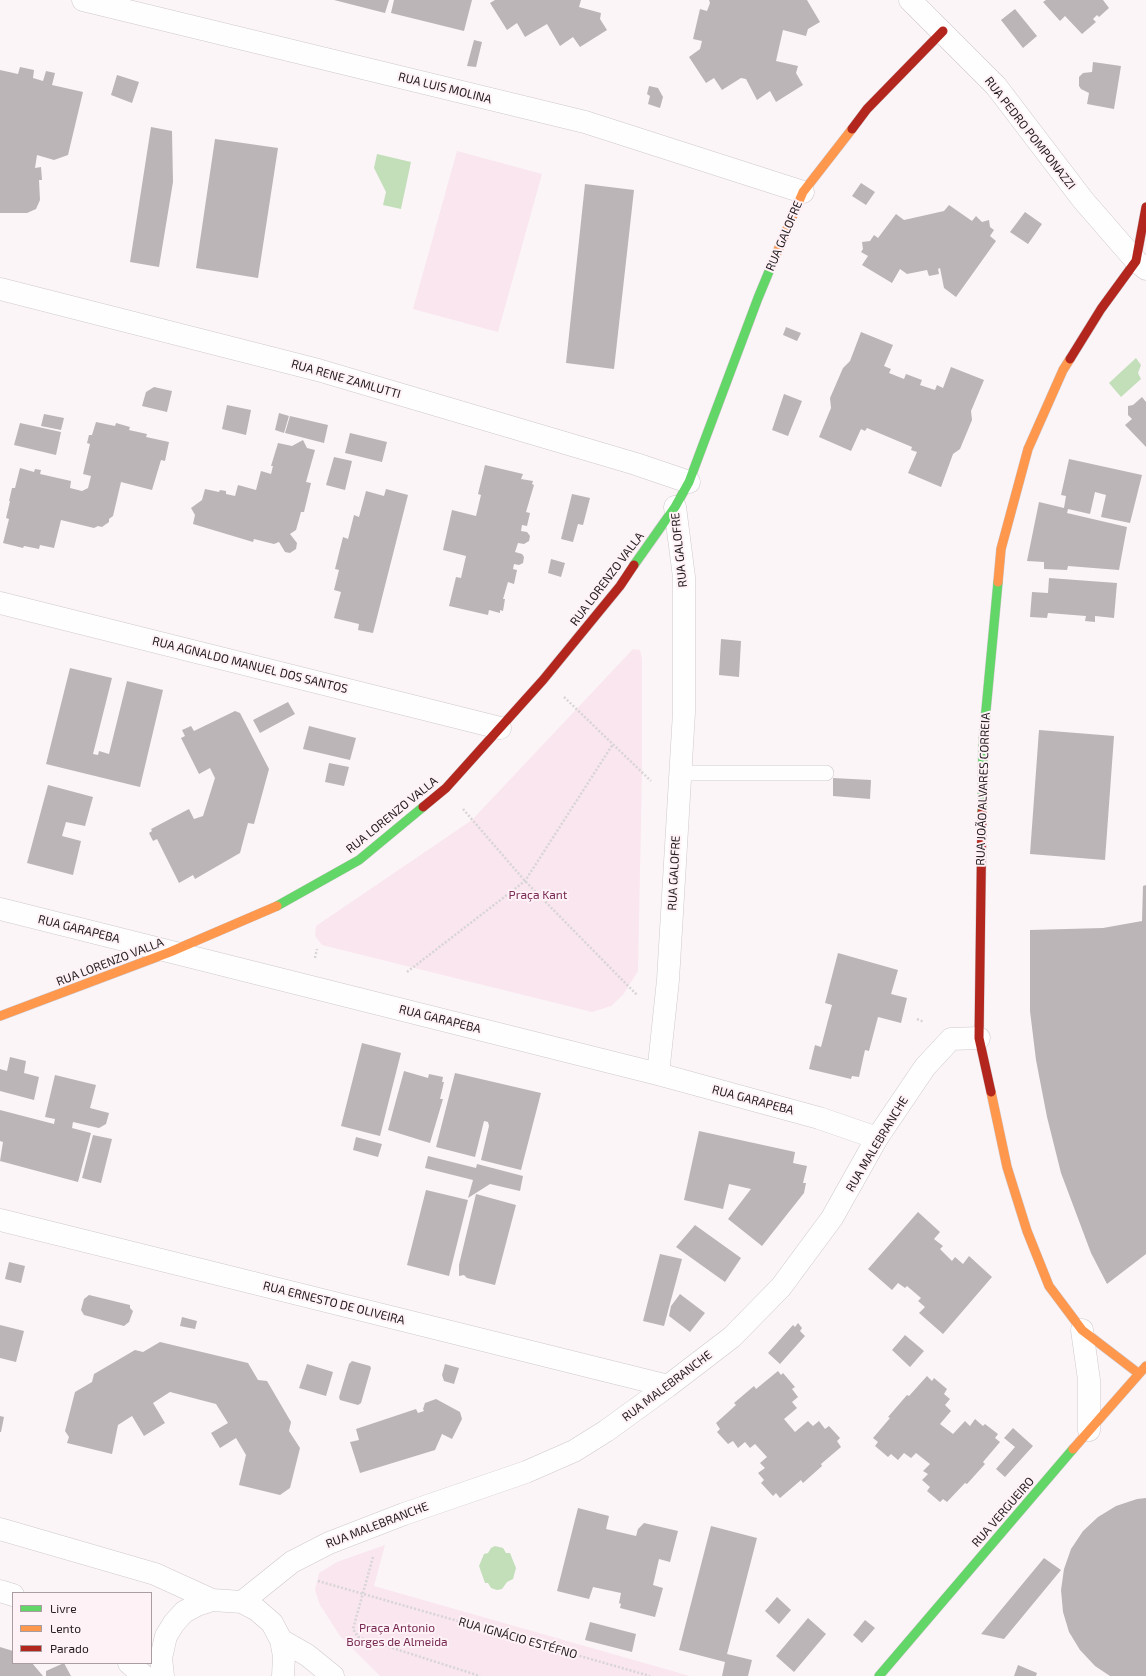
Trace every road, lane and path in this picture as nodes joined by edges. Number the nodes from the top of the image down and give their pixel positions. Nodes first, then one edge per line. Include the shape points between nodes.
1 (83, 0) edge
2 (910, 0) edge
3 (942, 31) junction
4 (803, 192) junction
5 (1146, 207) edge
6 (1141, 265) edge
7 (0, 289) edge
8 (689, 482) junction
9 (675, 508) junction
10 (0, 603) edge
11 (561, 695) dead end
12 (500, 728) junction
13 (613, 744) junction
14 (679, 773) junction
15 (826, 773) dead end
16 (677, 803) junction
17 (461, 807) dead end
18 (525, 881) junction
19 (0, 909) edge
20 (317, 949) dead end
21 (170, 952) junction
22 (315, 959) dead end
23 (408, 972) dead end
24 (634, 993) dead end
25 (0, 1016) edge
26 (917, 1019) dead end
27 (924, 1022) dead end
28 (979, 1038) junction
29 (658, 1074) junction
30 (877, 1138) junction
31 (0, 1220) edge
32 (1082, 1330) junction
33 (1146, 1366) edge
34 (1138, 1373) junction
35 (668, 1386) junction
36 (1089, 1430) junction
37 (0, 1529) edge
38 (374, 1552) dead end
39 (313, 1580) dead end
40 (0, 1591) edge
41 (363, 1594) junction
42 (12, 1595) edge
43 (212, 1600) junction
44 (242, 1602) junction
45 (281, 1640) junction
46 (130, 1664) edge
47 (144, 1676) edge
48 (163, 1676) edge
49 (283, 1676) edge
50 (334, 1676) edge
51 (480, 1676) edge
52 (650, 1676) edge
53 (879, 1676) edge

1 - 4 street, RUA LUIS MOLINA via 585,122
2 - 3 street, RUA PEDRO POMPONAZZI
3 - 4 street, RUA GALOFRE via 867,109
3 - 6 street, RUA PEDRO POMPONAZZI via 996,86 1083,200
4 - 8 street, RUA GALOFRE via 758,298
5 - 6 street
6 - 28 street, RUA JOÃO ALVARES CORREIA via 1101,309 1063,370 1028,448 1001,549 982,742
7 - 8 street, RUA RENE ZAMLUTTI via 318,370
8 - 9 street, RUA GALOFRE
9 - 12 street, RUA LORENZO VALLA via 620,586
9 - 14 street, RUA GALOFRE via 684,577 684,712
10 - 12 street, RUA AGNALDO MANUEL DOS SANTOS
11 - 13 path
12 - 21 street, RUA LORENZO VALLA via 446,788 359,860 266,912
13 - 16 path
13 - 18 path
14 - 15 lane
14 - 16 street, RUA GALOFRE
16 - 29 street, RUA GALOFRE via 668,980
17 - 18 path
18 - 23 path
18 - 24 path
19 - 21 street, RUA GARAPEBA
20 - 22 path
21 - 25 street, RUA LORENZO VALLA
21 - 29 street, RUA GARAPEBA
26 - 27 path
28 - 30 street, RUA MALEBRANCHE via 951,1039 925,1067
28 - 32 street, RUA JOÃO ALVARES CORREIA via 1007,1167 1028,1231 1049,1286
29 - 30 street, RUA GARAPEBA via 818,1118
30 - 35 street, RUA MALEBRANCHE via 832,1218 782,1287 732,1337
31 - 35 street, RUA ERNESTO DE OLIVEIRA
32 - 34 street, RUA JOÃO ALVARES CORREIA
32 - 36 street, RUA JOÃO ALVARES CORREIA via 1089,1380
33 - 34 street, RUA VERGUEIRO
34 - 36 street, RUA VERGUEIRO
35 - 44 street, RUA MALEBRANCHE via 574,1451 526,1472 329,1543 292,1562
36 - 53 street, RUA VERGUEIRO
37 - 43 street via 155,1574
38 - 41 path
39 - 41 path, RUA IGNÁCIO ESTÉFNO
40 - 42 street
41 - 51 path via 353,1629 358,1637
41 - 52 path, RUA IGNÁCIO ESTÉFNO
43 - 44 street
43 - 48 street via 191,1608 174,1623 166,1636 161,1658
44 - 45 street via 257,1610 272,1623
45 - 49 street via 284,1656
45 - 50 street via 307,1655
46 - 47 street

